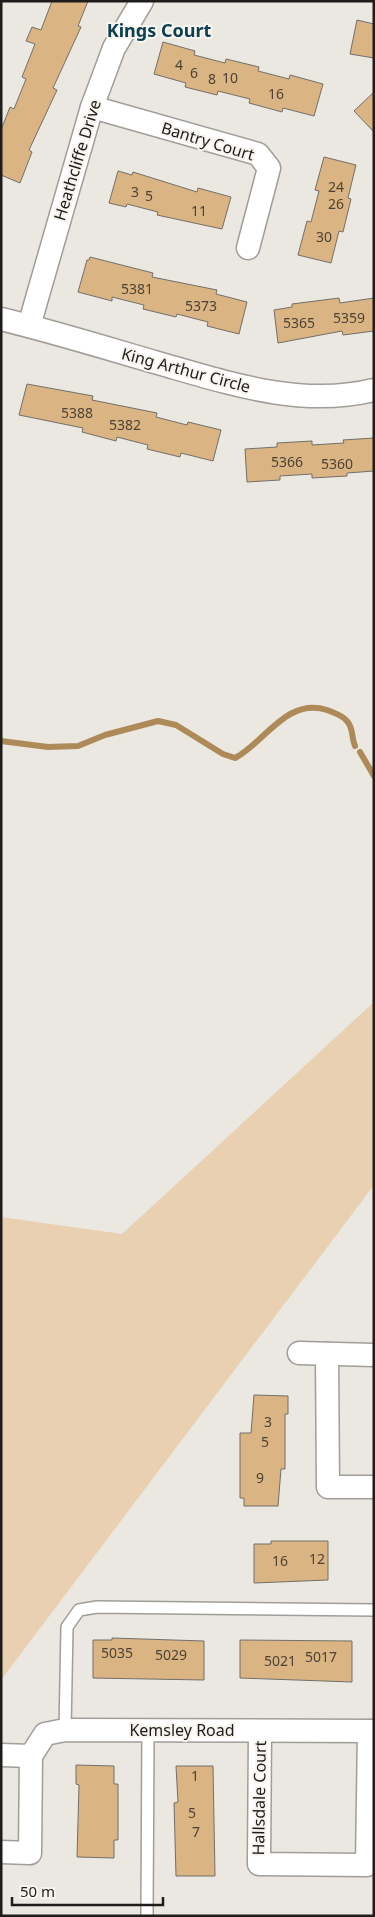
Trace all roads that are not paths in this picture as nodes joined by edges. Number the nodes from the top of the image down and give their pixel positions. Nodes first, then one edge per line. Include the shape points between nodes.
1 (142, 1) edge
2 (92, 106) junction
3 (248, 248) dead end
4 (1, 319) edge
5 (28, 326) junction
6 (374, 390) edge
7 (299, 1353) dead end
8 (327, 1354) junction
9 (374, 1354) edge
10 (374, 1488) edge
11 (374, 1610) edge
12 (65, 1730) junction
13 (148, 1730) junction
14 (260, 1731) junction
15 (372, 1731) edge
16 (1, 1755) edge
17 (31, 1756) junction
18 (1, 1852) edge
19 (147, 1916) edge

1 - 2 street, Heathcliffe Drive via 114,48
2 - 3 street, Bantry Court via 258,154 270,168
2 - 5 street, Heathcliffe Drive
4 - 5 street, King Arthur Circle
5 - 6 street, King Arthur Circle via 280,394 323,396
7 - 8 street
8 - 9 street
8 - 10 street via 328,1487
11 - 12 lane via 97,1607 78,1610 67,1627
12 - 13 street, Kemsley Road
12 - 17 street, Kemsley Road via 45,1734
13 - 14 street, Kemsley Road
13 - 19 lane
14 - 15 street, Kemsley Road
14 - 15 street, Hallsdale Court via 259,1864 366,1865
16 - 17 street
17 - 18 street via 30,1853

